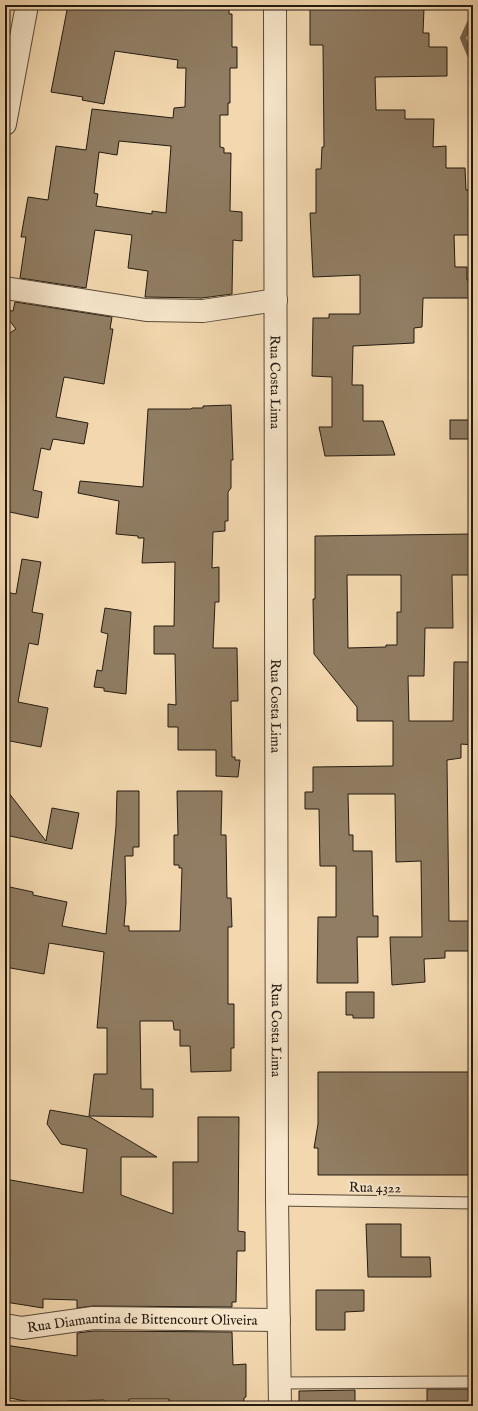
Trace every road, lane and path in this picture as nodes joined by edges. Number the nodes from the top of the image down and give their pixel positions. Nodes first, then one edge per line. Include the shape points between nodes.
1 (27, 5) edge
2 (275, 5) edge
3 (11, 53) edge
4 (5, 124) edge
5 (5, 288) edge
6 (276, 300) junction
7 (277, 1200) junction
8 (473, 1204) edge
9 (279, 1320) junction
10 (5, 1325) edge
11 (473, 1382) edge
12 (280, 1383) junction
13 (280, 1406) edge

1 - 3 street
2 - 6 street, Rua Costa Lima
3 - 4 street
5 - 6 street via 146,310 203,311
6 - 7 street, Rua Costa Lima
7 - 8 lane, Rua 4322
7 - 9 street, Rua Costa Lima
9 - 10 street, Rua Diamantina de Bittencourt Oliveira via 92,1318 22,1328
9 - 12 street, Rua Costa Lima
11 - 12 lane
12 - 13 street, Rua Costa Lima

